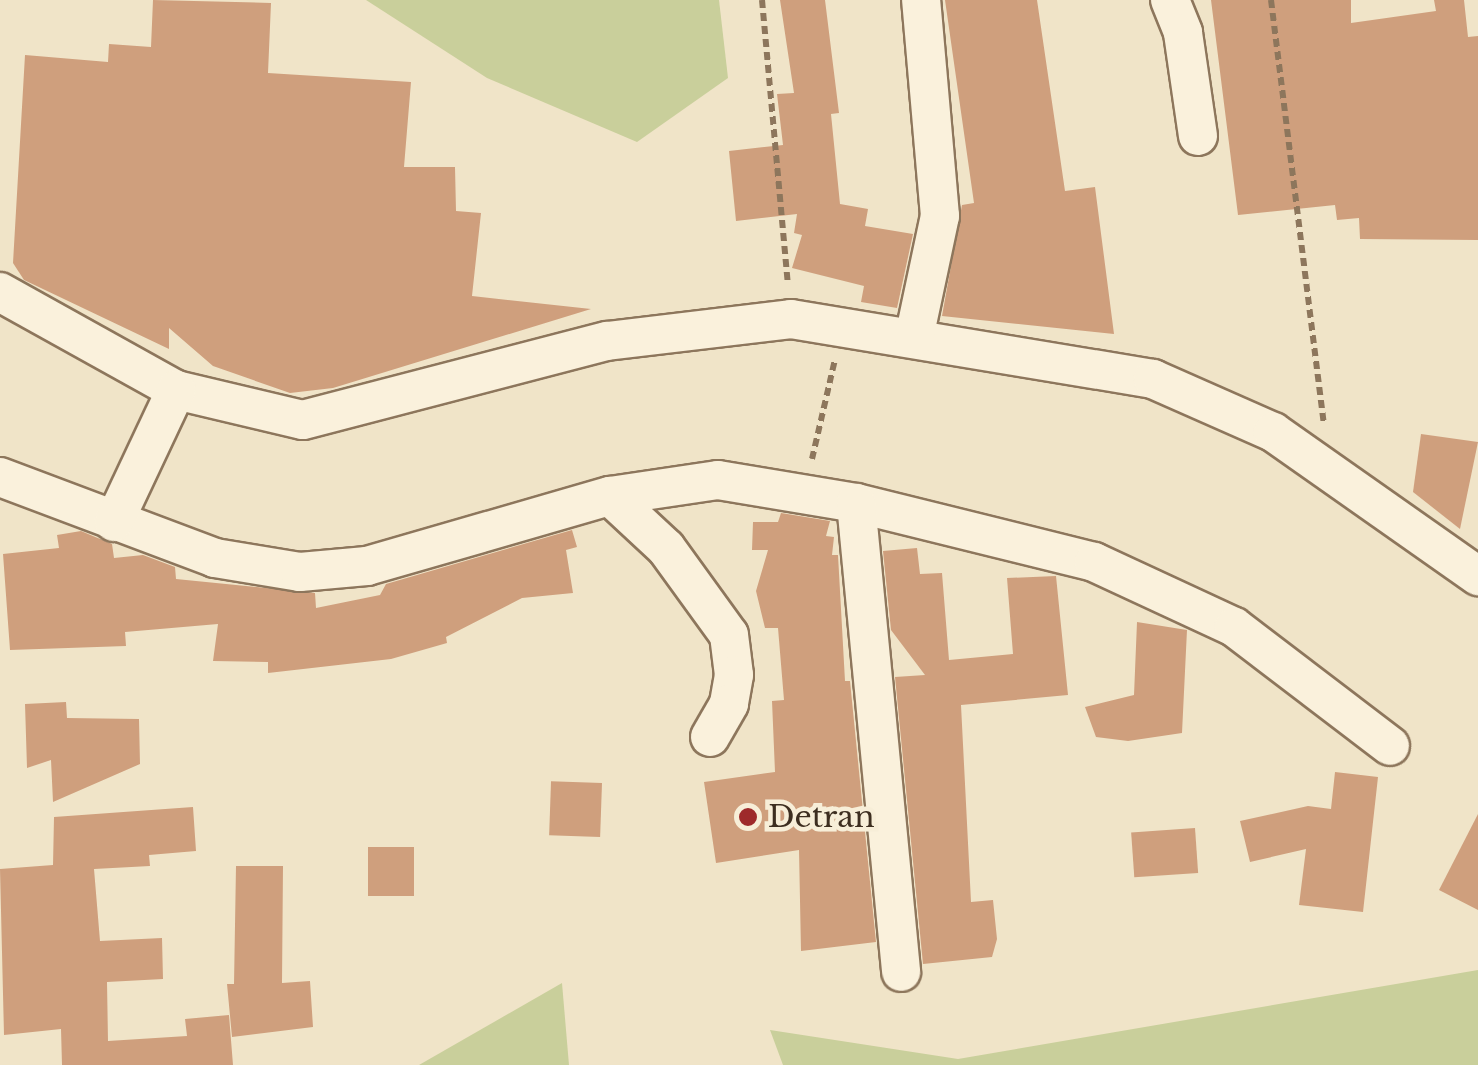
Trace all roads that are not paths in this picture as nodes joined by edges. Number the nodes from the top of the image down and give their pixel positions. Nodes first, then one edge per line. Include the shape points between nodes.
1 (921, 0) edge
2 (1170, 0) edge
3 (1198, 136) dead end
4 (0, 292) edge
5 (914, 338) junction
6 (176, 390) junction
7 (0, 477) edge
8 (610, 496) junction
9 (856, 502) junction
10 (114, 522) junction
11 (1478, 576) edge
12 (710, 738) dead end
13 (1390, 746) dead end
14 (901, 972) dead end

1 - 5 street via 940,216
2 - 3 street via 1183,33
4 - 6 street
5 - 6 street via 791,320 680,327 303,420
5 - 11 street via 1153,379 1216,403 1330,468
6 - 10 street
7 - 10 street
8 - 9 street via 718,480
8 - 10 street via 367,566 300,572 215,558
8 - 12 street via 666,548 729,636 734,674
9 - 13 street via 1094,562 1234,626
9 - 14 street

